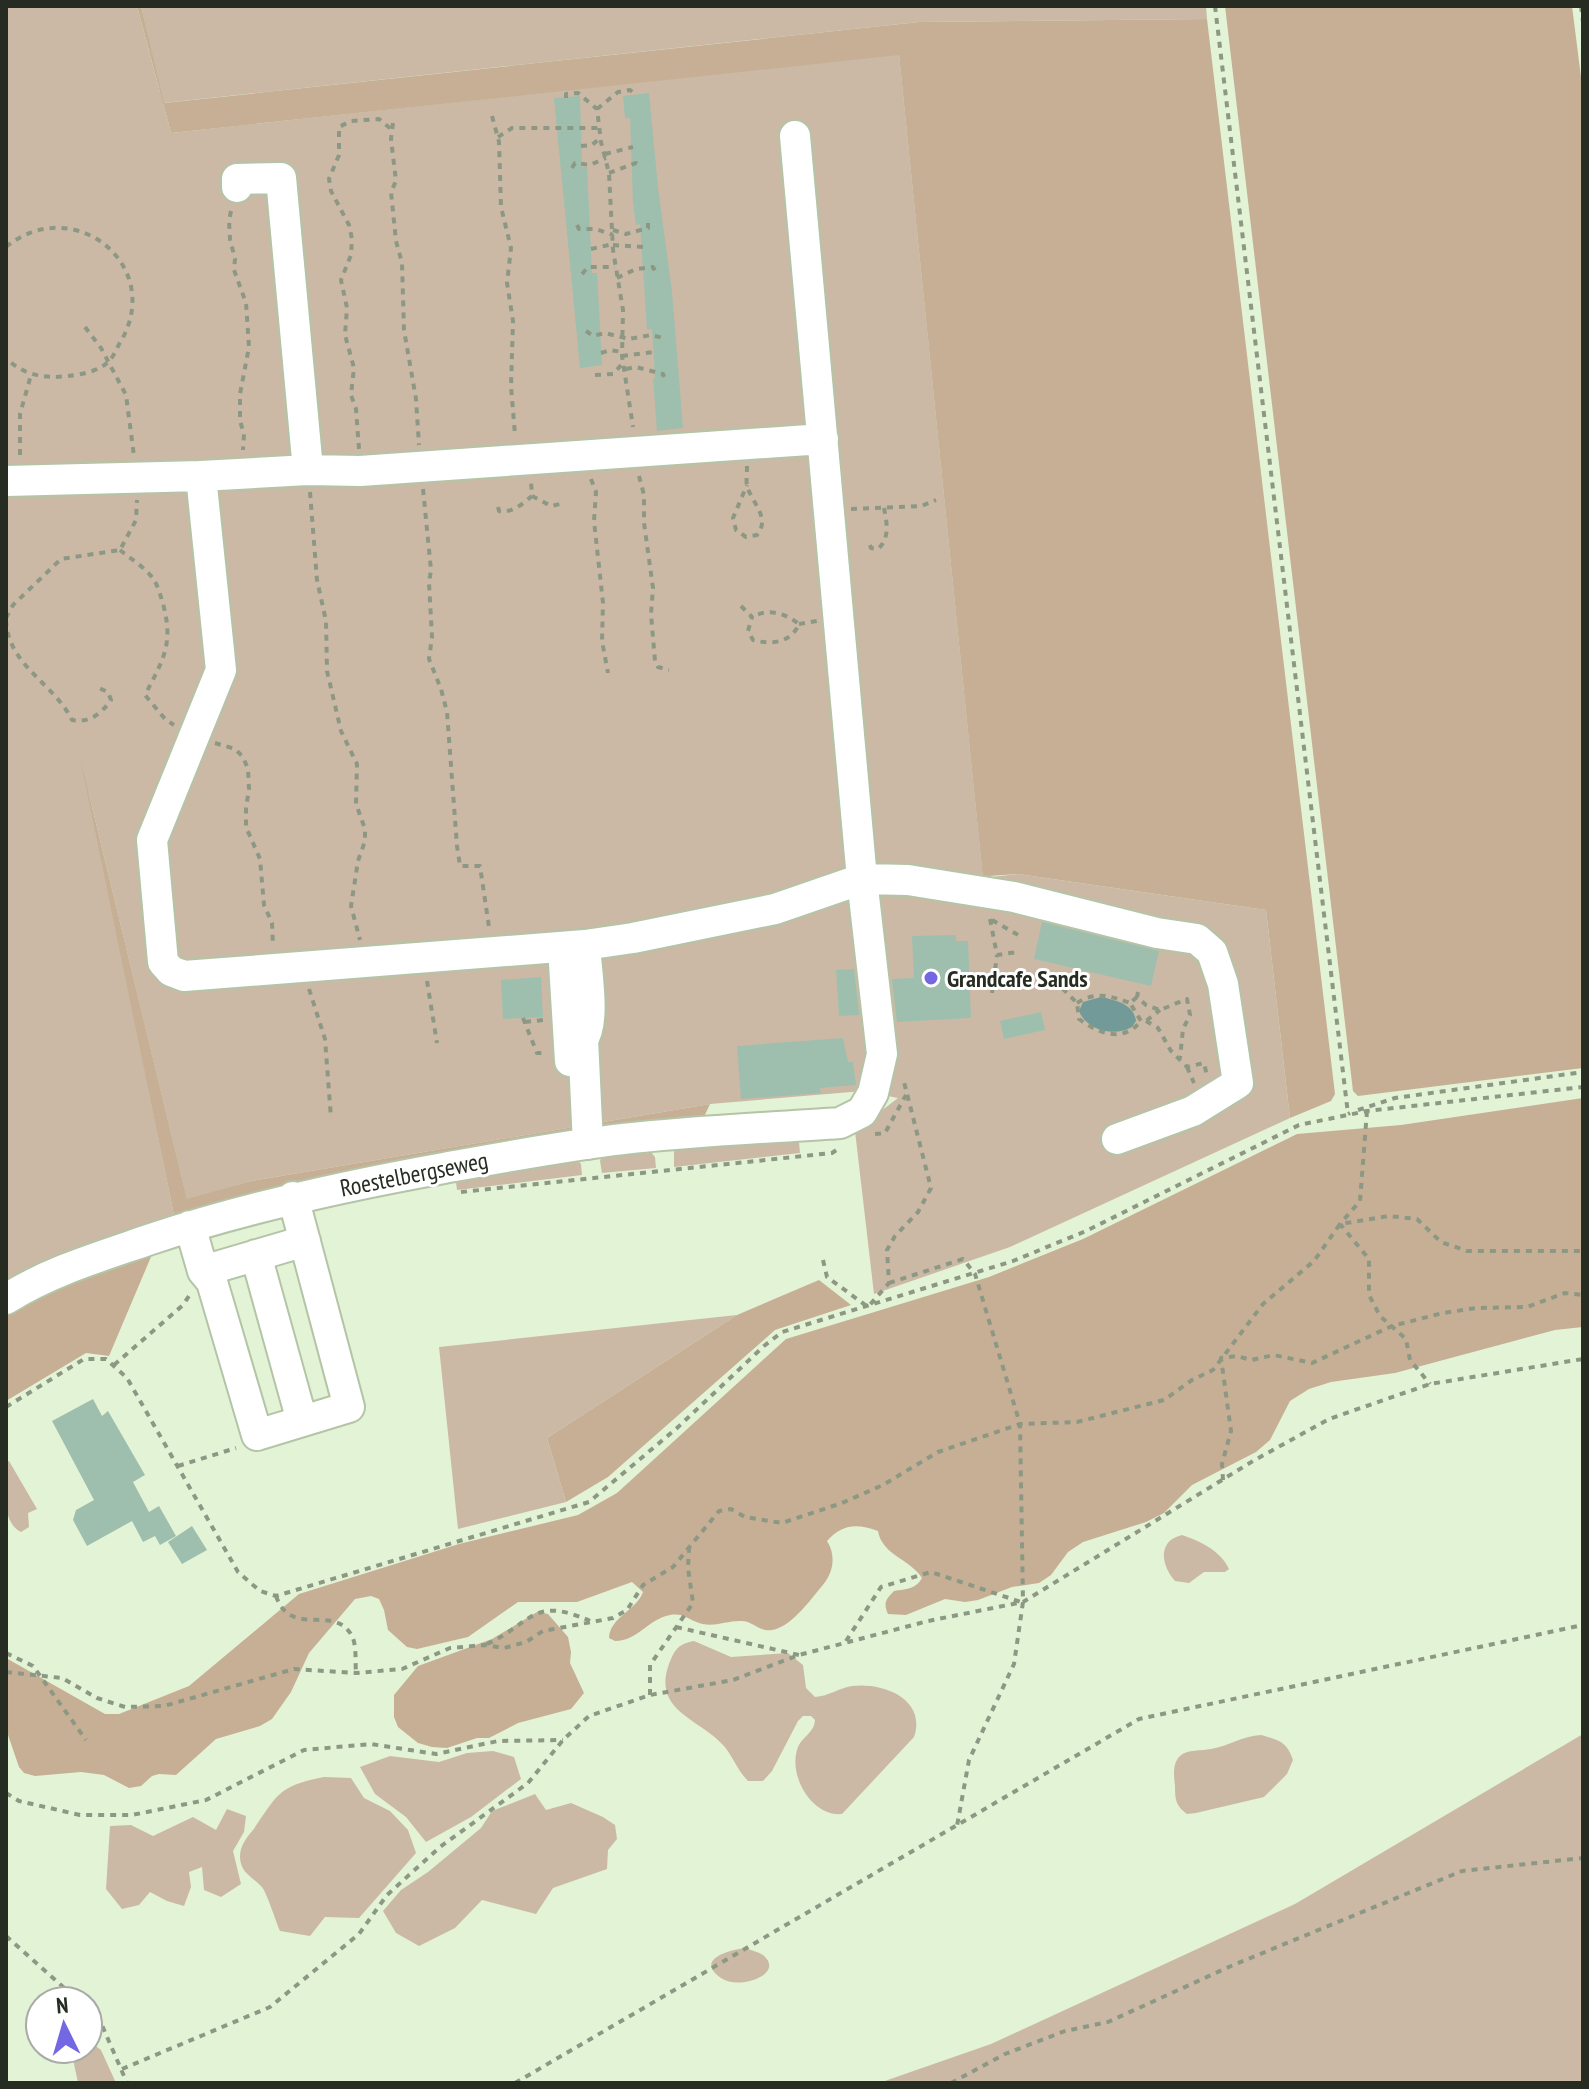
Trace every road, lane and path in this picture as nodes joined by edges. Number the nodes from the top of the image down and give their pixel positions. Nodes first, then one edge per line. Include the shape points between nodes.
1 (1215, 6) edge
2 (1581, 6) edge
3 (1583, 22) edge
4 (635, 94) dead end
5 (566, 98) dead end
6 (597, 109) junction
7 (492, 116) dead end
8 (393, 123) dead end
9 (599, 128) junction
10 (392, 130) junction
11 (795, 136) dead end
12 (498, 137) junction
13 (601, 138) junction
14 (581, 146) dead end
15 (633, 147) dead end
16 (606, 156) junction
17 (642, 166) dead end
18 (572, 168) dead end
19 (609, 173) junction
20 (237, 187) joint
21 (648, 223) dead end
22 (577, 225) dead end
23 (613, 232) junction
24 (613, 245) junction
25 (6, 247) edge
26 (643, 247) dead end
27 (591, 249) dead end
28 (615, 267) junction
29 (655, 271) dead end
30 (582, 274) dead end
31 (617, 278) junction
32 (85, 327) dead end
33 (586, 331) dead end
34 (621, 336) junction
35 (663, 338) dead end
36 (654, 352) dead end
37 (601, 353) dead end
38 (623, 357) junction
39 (6, 358) edge
40 (108, 362) junction
41 (625, 369) junction
42 (31, 375) junction
43 (595, 375) dead end
44 (664, 377) dead end
45 (823, 439) junction
46 (746, 444) junction
47 (635, 451) junction
48 (580, 455) junction
49 (523, 459) junction
50 (421, 467) junction
51 (308, 470) junction
52 (360, 471) junction
53 (243, 472) junction
54 (201, 476) junction
55 (135, 477) junction
56 (13, 480) edge
57 (747, 485) junction
58 (532, 496) junction
59 (936, 500) dead end
60 (564, 503) dead end
61 (498, 507) dead end
62 (884, 508) junction
63 (829, 511) junction
64 (870, 545) dead end
65 (120, 550) junction
66 (741, 606) dead end
67 (752, 617) junction
68 (6, 619) edge
69 (669, 670) dead end
70 (608, 673) dead end
71 (96, 687) dead end
72 (194, 736) junction
73 (862, 879) junction
74 (990, 919) dead end
75 (574, 946) junction
76 (1017, 952) dead end
77 (493, 953) junction
78 (997, 955) junction
79 (424, 959) junction
80 (367, 963) junction
81 (306, 967) junction
82 (273, 969) junction
83 (1061, 977) dead end
84 (993, 983) junction
85 (1001, 984) dead end
86 (992, 993) dead end
87 (1077, 1003) junction
88 (1130, 1003) junction
89 (1160, 1010) junction
90 (556, 1019) dead end
91 (1144, 1021) junction
92 (437, 1043) dead end
93 (552, 1053) dead end
94 (1583, 1072) edge
95 (1194, 1076) junction
96 (1583, 1087) edge
97 (1367, 1111) junction
98 (1348, 1114) junction
99 (331, 1118) dead end
100 (842, 1134) junction
101 (871, 1135) dead end
102 (1117, 1139) dead end
103 (582, 1145) junction
104 (461, 1192) dead end
105 (293, 1197) junction
106 (1340, 1224) junction
107 (190, 1226) junction
108 (305, 1241) junction
109 (1583, 1251) edge
110 (256, 1255) junction
111 (823, 1260) dead end
112 (203, 1271) junction
113 (975, 1274) junction
114 (889, 1283) junction
115 (1583, 1295) edge
116 (6, 1299) edge
117 (868, 1307) junction
118 (1392, 1326) junction
119 (1221, 1358) junction
120 (1583, 1359) edge
121 (114, 1365) junction
122 (1430, 1384) junction
123 (6, 1407) edge
124 (302, 1421) junction
125 (1020, 1424) junction
126 (257, 1435) junction
127 (178, 1466) junction
128 (1223, 1480) junction
129 (689, 1548) junction
130 (276, 1596) junction
131 (1023, 1602) junction
132 (592, 1622) junction
133 (1583, 1625) edge
134 (676, 1627) junction
135 (844, 1643) junction
136 (485, 1645) junction
137 (6, 1653) edge
138 (799, 1655) junction
139 (6, 1672) edge
140 (356, 1673) junction
141 (39, 1674) junction
142 (650, 1695) junction
143 (86, 1740) dead end
144 (563, 1740) junction
145 (6, 1793) edge
146 (957, 1826) junction
147 (1583, 1858) edge
148 (6, 1936) edge
149 (61, 1985) edge
150 (104, 2029) edge
151 (122, 2069) junction
152 (127, 2083) edge
153 (515, 2083) edge
154 (951, 2083) edge

1 - 98 path
2 - 3 path
4 - 6 path via 618,92
5 - 6 path via 578,93
6 - 9 path
7 - 12 path
8 - 10 path
9 - 12 path via 512,128
9 - 13 path
10 - 50 path via 396,181 391,192
10 - 52 path via 379,119 339,127 339,155 329,179 352,239 341,280 345,335 354,368 351,395
11 - 45 street
12 - 49 path via 501,207 511,248 511,386
13 - 14 path
13 - 16 path
15 - 16 path
16 - 18 path
16 - 19 path
17 - 19 path via 632,164
19 - 23 path
20 - 51 street via 237,179 281,178
20 - 53 path via 229,221 249,347 240,394
21 - 23 path via 648,228 626,234
22 - 23 path
23 - 24 path
24 - 26 path
24 - 27 path
24 - 28 path
25 - 40 path via 28,232 73,228 104,242 118,257 132,291 132,308 127,331
28 - 30 path via 588,267
28 - 31 path
29 - 31 path via 645,266
31 - 34 path
32 - 40 path
33 - 34 path
34 - 35 path
34 - 38 path
36 - 38 path
37 - 38 path via 610,350
38 - 41 path
38 - 43 path via 613,374
39 - 42 path
40 - 42 path via 66,377
40 - 55 path via 126,395
41 - 44 path via 636,367
41 - 47 path
42 - 56 path via 20,414
45 - 46 street
45 - 63 street
46 - 47 street
46 - 57 path
47 - 48 street
47 - 69 path via 652,575 655,661
48 - 49 street
48 - 70 path via 596,492
49 - 50 street
49 - 58 path
50 - 52 street
50 - 77 path via 431,570 429,659 447,712 460,866 480,866
51 - 52 street
51 - 53 street
51 - 80 path via 327,671 341,731 357,764 356,804 365,829 351,906
53 - 54 street
54 - 55 street
54 - 72 street via 221,670
55 - 56 street
55 - 65 path via 136,520
57 - 57 path via 763,525 757,535 746,537 736,530 733,518
58 - 60 path via 551,506
58 - 61 path via 506,512
59 - 62 path
62 - 63 path
62 - 64 path via 886,538 878,549
63 - 73 street
65 - 68 path via 61,559 13,605
65 - 72 path via 154,580 169,628 162,660 145,695 165,719
66 - 67 path
67 - 67 path via 748,631 763,643 791,637 799,624 769,612
68 - 71 path via 6,632 25,668 72,720 92,719 104,710 111,700 108,692
72 - 82 path via 235,749 248,769 246,827 263,871
72 - 82 street via 152,840 163,962 184,976
73 - 75 street via 775,909
73 - 95 street via 908,880 948,896 1014,897 1197,939 1212,952 1223,984 1238,1083
73 - 100 street via 882,1054 873,1093
74 - 78 path
75 - 77 street
75 - 103 street
76 - 78 path
77 - 79 street
78 - 84 path
79 - 80 street
79 - 92 path
80 - 81 street
81 - 82 street
81 - 99 path via 325,1039
83 - 87 path via 1061,987
84 - 85 path
84 - 86 path
87 - 88 path via 1097,995
87 - 91 path via 1079,1019 1105,1034 1134,1030
88 - 89 path via 1138,995
88 - 91 path
89 - 91 path
89 - 95 path via 1187,999 1190,1015 1183,1029
90 - 93 path via 524,1020 537,1053
91 - 95 path via 1158,1028
94 - 98 path via 1395,1098
95 - 102 street
96 - 97 path
97 - 98 path
97 - 106 path via 1360,1201
98 - 113 path via 1299,1125 1086,1231
100 - 103 street, Roestelbergseweg via 665,1135
100 - 104 path via 832,1153
101 - 114 path via 885,1133 906,1095 931,1188 887,1250
103 - 105 street, Roestelbergseweg
105 - 107 street, Roestelbergseweg
105 - 108 street
106 - 109 path via 1389,1216 1417,1219 1441,1242 1467,1251
106 - 118 path via 1369,1259 1369,1295
106 - 119 path via 1314,1261 1263,1304
107 - 112 street
107 - 116 street, Roestelbergseweg via 89,1260
108 - 110 street
108 - 124 street via 349,1407
110 - 112 street
110 - 124 street
111 - 117 path via 827,1277
112 - 121 path via 183,1305
112 - 126 street via 212,1282
113 - 114 path via 963,1259
113 - 117 path
113 - 125 path
114 - 117 path
115 - 118 path via 1565,1293 1527,1307 1476,1308
117 - 130 path via 782,1332 589,1502
118 - 119 path via 1312,1363 1274,1355
118 - 122 path via 1406,1339 1410,1360
119 - 125 path via 1213,1370 1164,1400 1077,1422
119 - 128 path via 1231,1431
120 - 122 path
121 - 123 path via 106,1359 84,1359
121 - 127 path via 127,1378
122 - 128 path via 1329,1419
124 - 126 street
125 - 129 path via 938,1452 869,1491 782,1523 745,1517 731,1509 719,1511
125 - 131 path
126 - 127 path via 251,1444
127 - 130 path via 238,1572 260,1591
128 - 131 path
129 - 132 path via 673,1567 643,1585 627,1610
129 - 134 path via 693,1603
130 - 140 path via 282,1611 292,1617 335,1621 345,1628 354,1643
131 - 135 path
131 - 135 path via 931,1572 881,1587
131 - 146 path via 1014,1664 969,1760
132 - 136 path via 543,1631 504,1648
132 - 136 path via 572,1613 535,1613
133 - 146 path via 1139,1719
134 - 138 path
134 - 142 path via 650,1665
135 - 138 path
136 - 140 path via 450,1648 402,1669
137 - 141 path
138 - 142 path via 733,1680
139 - 141 path
140 - 141 path via 294,1669 164,1706 125,1707 62,1678
141 - 143 path
142 - 144 path via 589,1716
144 - 145 path via 498,1741 436,1754 371,1744 304,1750 206,1800 132,1815 80,1815
144 - 151 path via 528,1783 440,1847 387,1895 359,1934 270,2007
146 - 153 path
147 - 154 path via 1462,1871 1108,2022 1065,2031 1005,2054
148 - 149 path
150 - 151 path
151 - 152 path

